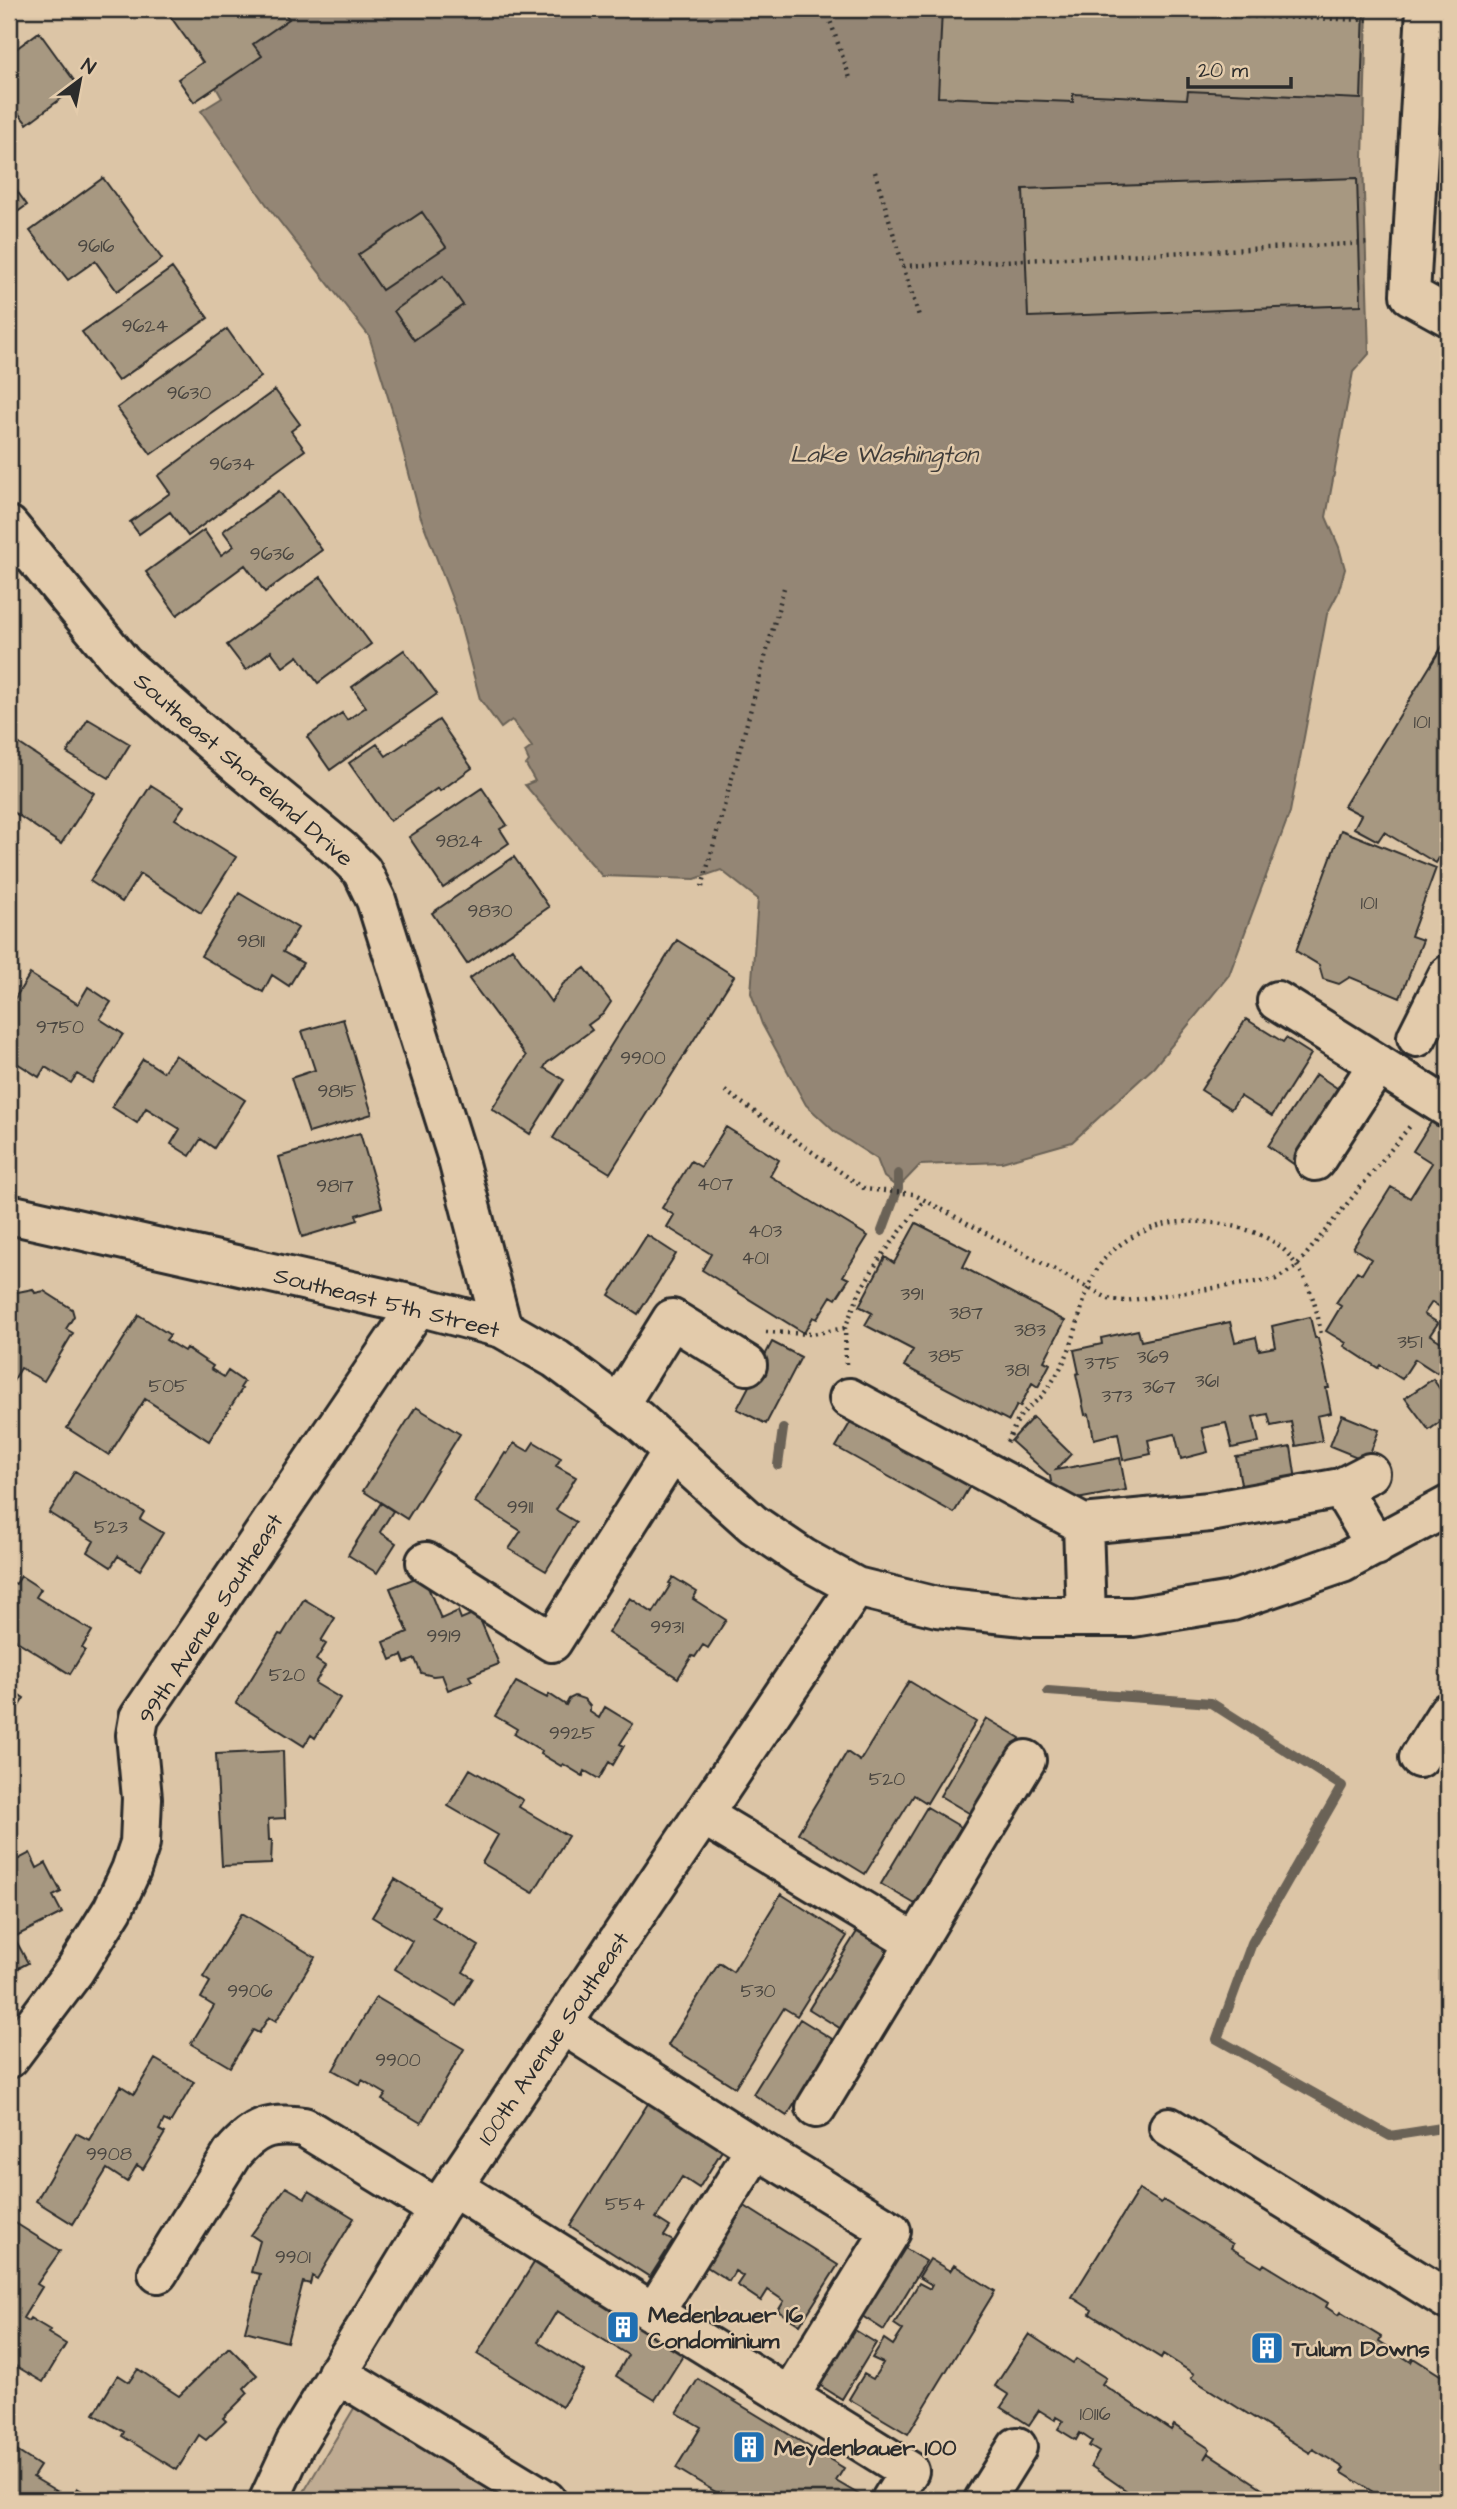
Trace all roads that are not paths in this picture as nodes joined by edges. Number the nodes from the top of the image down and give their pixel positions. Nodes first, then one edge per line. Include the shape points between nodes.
1 (1426, 9) edge
2 (1448, 316) edge
3 (9, 526) edge
4 (1448, 975) edge
5 (1277, 1001) dead end
6 (1417, 1037) dead end
7 (1378, 1064) junction
8 (1441, 1103) edge
9 (1315, 1161) dead end
10 (9, 1214) edge
11 (418, 1306) junction
12 (502, 1328) junction
13 (747, 1365) road end
14 (849, 1398) road end
15 (618, 1406) junction
16 (672, 1451) junction
17 (1448, 1506) edge
18 (1083, 1524) junction
19 (1376, 1546) junction
20 (426, 1562) dead end
21 (856, 1587) junction
22 (1086, 1617) junction
23 (1448, 1712) edge
24 (1419, 1758) dead end
25 (1026, 1760) dead end
26 (702, 1815) junction
27 (916, 1943) junction
28 (562, 2024) junction
29 (9, 2057) edge
30 (816, 2108) dead end
31 (1169, 2127) dead end
32 (756, 2148) junction
33 (445, 2198) junction
34 (158, 2273) dead end
35 (1448, 2300) edge
36 (653, 2314) junction
37 (337, 2373) junction
38 (789, 2397) junction
39 (1017, 2447) dead end
40 (269, 2500) edge
41 (546, 2500) edge
42 (891, 2500) edge
43 (985, 2500) edge

1 - 2 street via 1410,295
3 - 12 street, Southeast Shoreland Drive via 123,664 362,871 376,900 457,1156
4 - 6 street
5 - 7 street
7 - 8 street
7 - 9 street
10 - 11 street, Southeast 5th Street
11 - 12 street, Southeast 5th Street
11 - 29 street, 99th Avenue Southeast via 139,1718 140,1843 131,1870 75,1970
12 - 15 street, Southeast 5th Street via 556,1359
13 - 15 street via 672,1319
14 - 18 street
15 - 16 street, Southeast 5th Street
16 - 20 street via 552,1642
16 - 21 street, Southeast 5th Street via 753,1524 803,1559
17 - 19 street, Southeast 5th Street
18 - 19 street via 1210,1512 1356,1480
18 - 22 street
19 - 22 street, Southeast 5th Street via 1342,1563 1232,1601 1133,1617
21 - 22 street, Southeast 5th Street via 937,1606 1033,1617
21 - 26 street, 100th Avenue Southeast
23 - 24 street
25 - 27 street
26 - 27 street
26 - 28 street, 100th Avenue Southeast
27 - 30 street
28 - 32 street
28 - 33 street, 100th Avenue Southeast
31 - 35 street
32 - 36 street
32 - 38 street via 891,2231
33 - 34 street via 304,2127 264,2128 246,2137 232,2154
33 - 36 street
33 - 37 street, 100th Avenue Southeast
36 - 38 street
37 - 40 street, 100th Avenue Southeast via 295,2444
37 - 41 street
38 - 42 street via 909,2471
39 - 43 street

